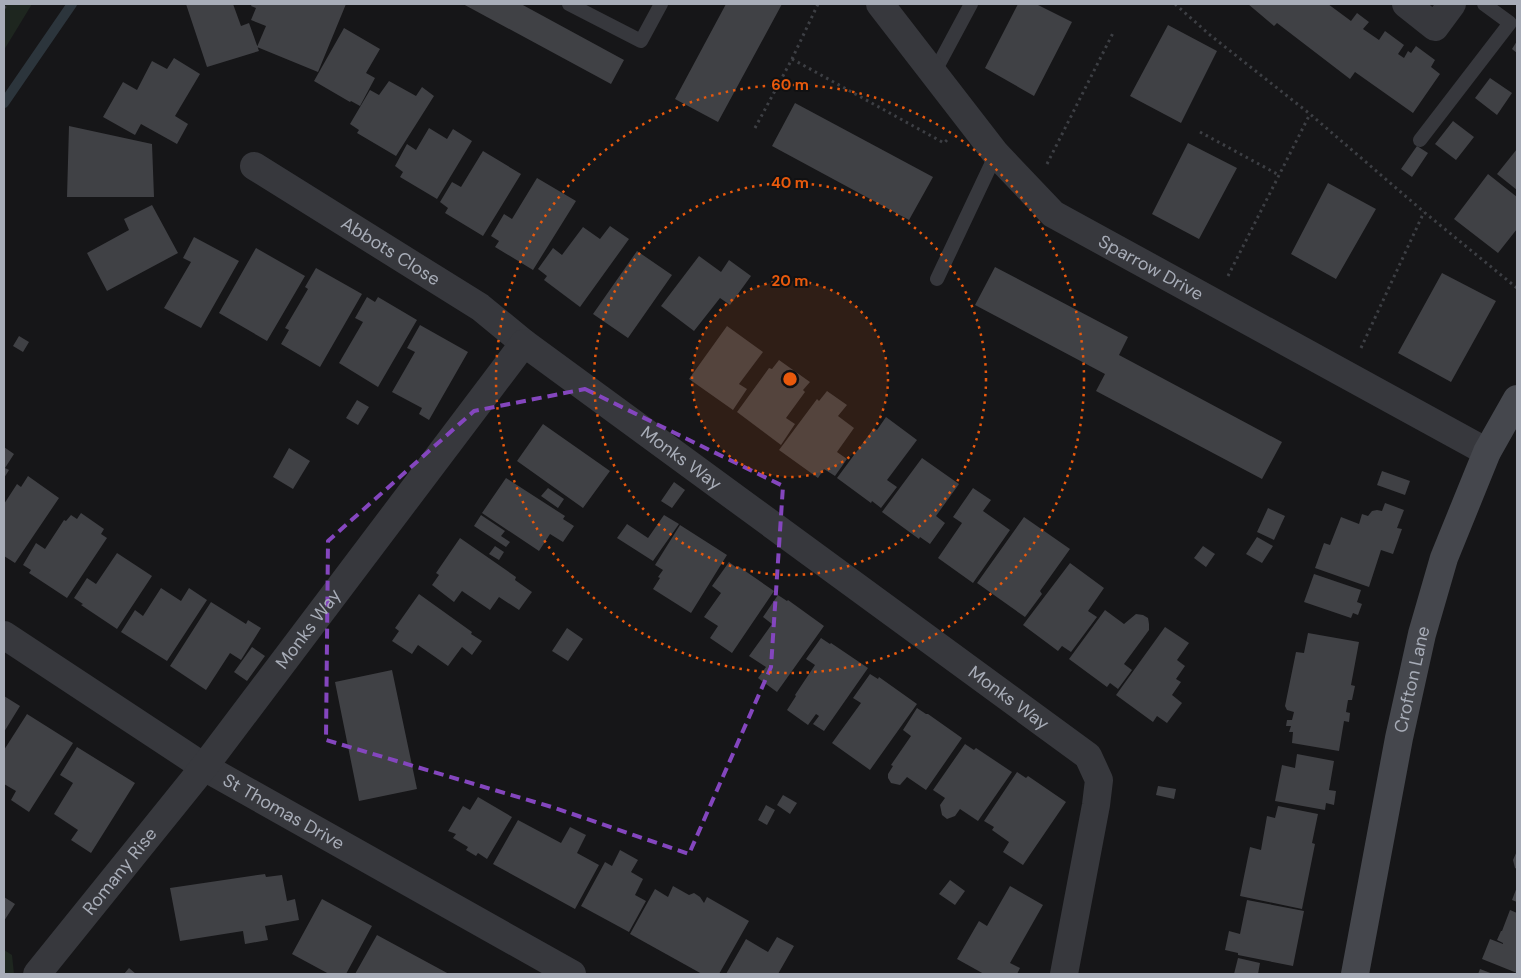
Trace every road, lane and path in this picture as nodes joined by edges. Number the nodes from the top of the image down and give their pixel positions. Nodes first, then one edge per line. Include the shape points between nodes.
1 (7, 4) edge
2 (569, 4) edge
3 (660, 4) edge
4 (818, 4) edge
5 (880, 4) edge
6 (971, 4) edge
7 (1175, 4) edge
8 (1406, 4) edge
9 (1452, 4) edge
10 (1484, 4) edge
11 (4, 8) edge
12 (1114, 31) dead end
13 (792, 60) junction
14 (934, 74) junction
15 (1310, 114) junction
16 (968, 117) junction
17 (755, 128) dead end
18 (1200, 132) dead end
19 (1420, 140) dead end
20 (996, 154) junction
21 (254, 166) dead end
22 (1279, 175) junction
23 (1032, 192) junction
24 (1424, 212) junction
25 (937, 278) dead end
26 (1517, 288) edge
27 (1215, 303) junction
28 (524, 343) junction
29 (1348, 376) junction
30 (1514, 410) edge
31 (1487, 452) junction
32 (4, 635) edge
33 (204, 767) junction
34 (38, 974) edge
35 (572, 974) edge
36 (1064, 974) edge
37 (1355, 974) edge

1 - 11 path
2 - 3 lane via 641,41
4 - 13 path
5 - 14 street, Sparrow Drive
6 - 14 lane
7 - 15 path
8 - 9 street via 1435,26
10 - 19 lane via 1510,24
12 - 23 path
13 - 16 path via 944,143
13 - 17 path
14 - 16 street, Sparrow Drive
15 - 22 path
15 - 24 path
16 - 20 street, Sparrow Drive
18 - 22 path
20 - 23 street, Sparrow Drive
20 - 25 lane
21 - 28 street, Abbots Close via 480,306
22 - 27 path
23 - 27 street, Sparrow Drive via 1053,214
24 - 26 path
24 - 29 path
27 - 29 street, Sparrow Drive
28 - 33 street, Monks Way
28 - 36 street, Monks Way via 1088,756 1099,780
29 - 31 street, Sparrow Drive
30 - 31 street, Crofton Lane
31 - 37 street, Crofton Lane via 1444,558 1422,634 1398,738
32 - 33 street, St Thomas Drive
33 - 34 street, Romany Rise
33 - 35 street, St Thomas Drive

